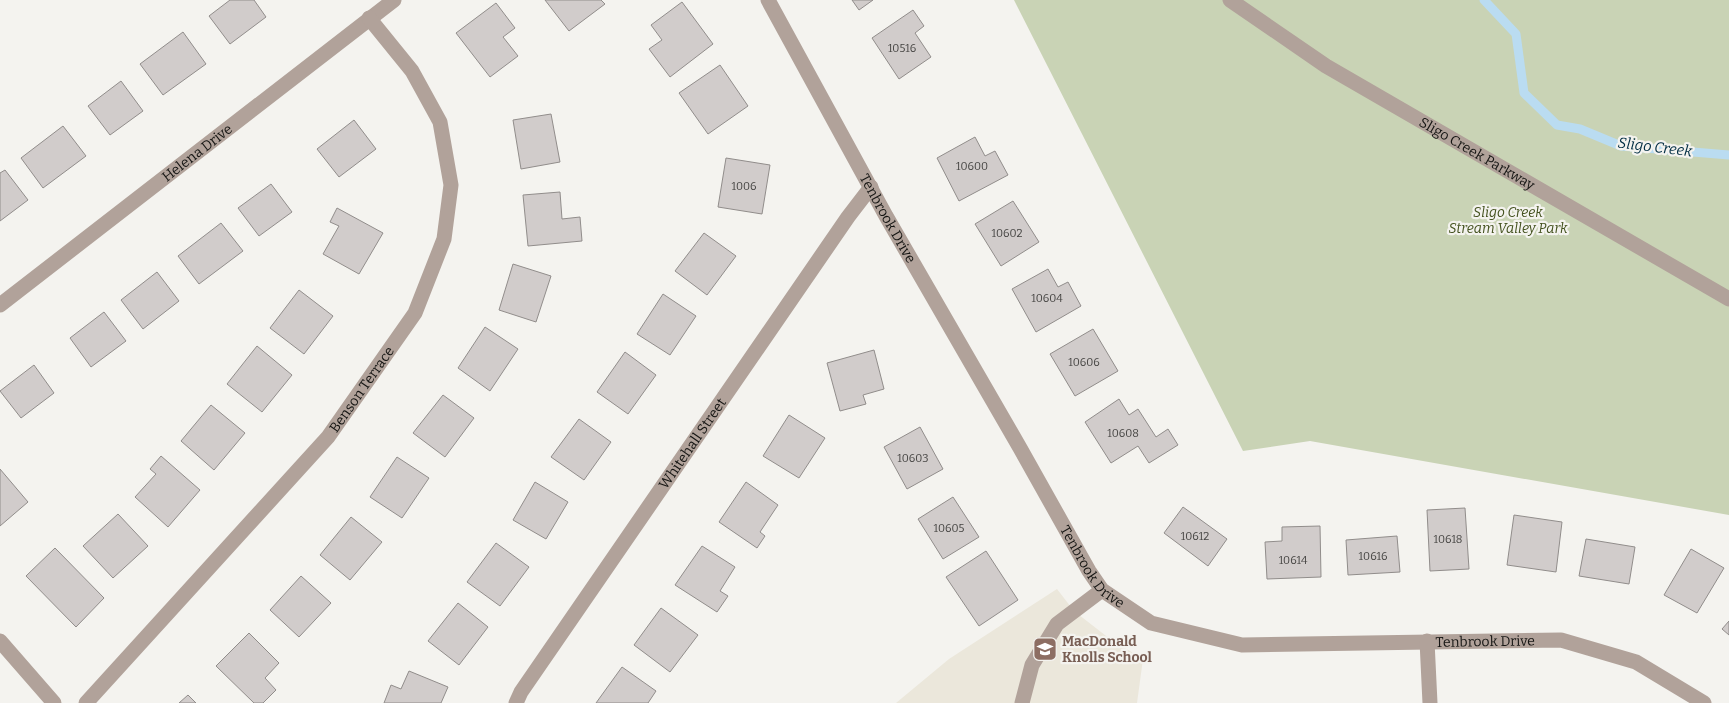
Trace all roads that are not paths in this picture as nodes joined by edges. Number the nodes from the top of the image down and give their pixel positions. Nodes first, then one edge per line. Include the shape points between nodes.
1 (394, 0) edge
2 (768, 0) edge
3 (1230, 0) edge
4 (370, 18) junction
5 (871, 187) junction
6 (1729, 298) edge
7 (0, 305) edge
8 (1102, 590) junction
9 (0, 641) edge
10 (1427, 642) junction
11 (54, 703) edge
12 (86, 703) edge
13 (516, 703) edge
14 (1022, 703) edge
15 (1430, 703) edge
16 (1704, 703) edge

1 - 4 street, Helena Drive
2 - 5 street, Tenbrook Drive
3 - 6 street, Sligo Creek Parkway via 1326,66
4 - 7 street, Helena Drive
4 - 12 street, Benson Terrace via 412,71 440,122 451,185 444,239 415,313 328,437
5 - 8 street, Tenbrook Drive
5 - 13 street, Whitehall Street
8 - 10 street, Tenbrook Drive via 1151,623 1242,645
8 - 14 street via 1058,624 1032,666
9 - 11 street
10 - 15 street
10 - 16 street, Tenbrook Drive via 1561,640 1636,662

